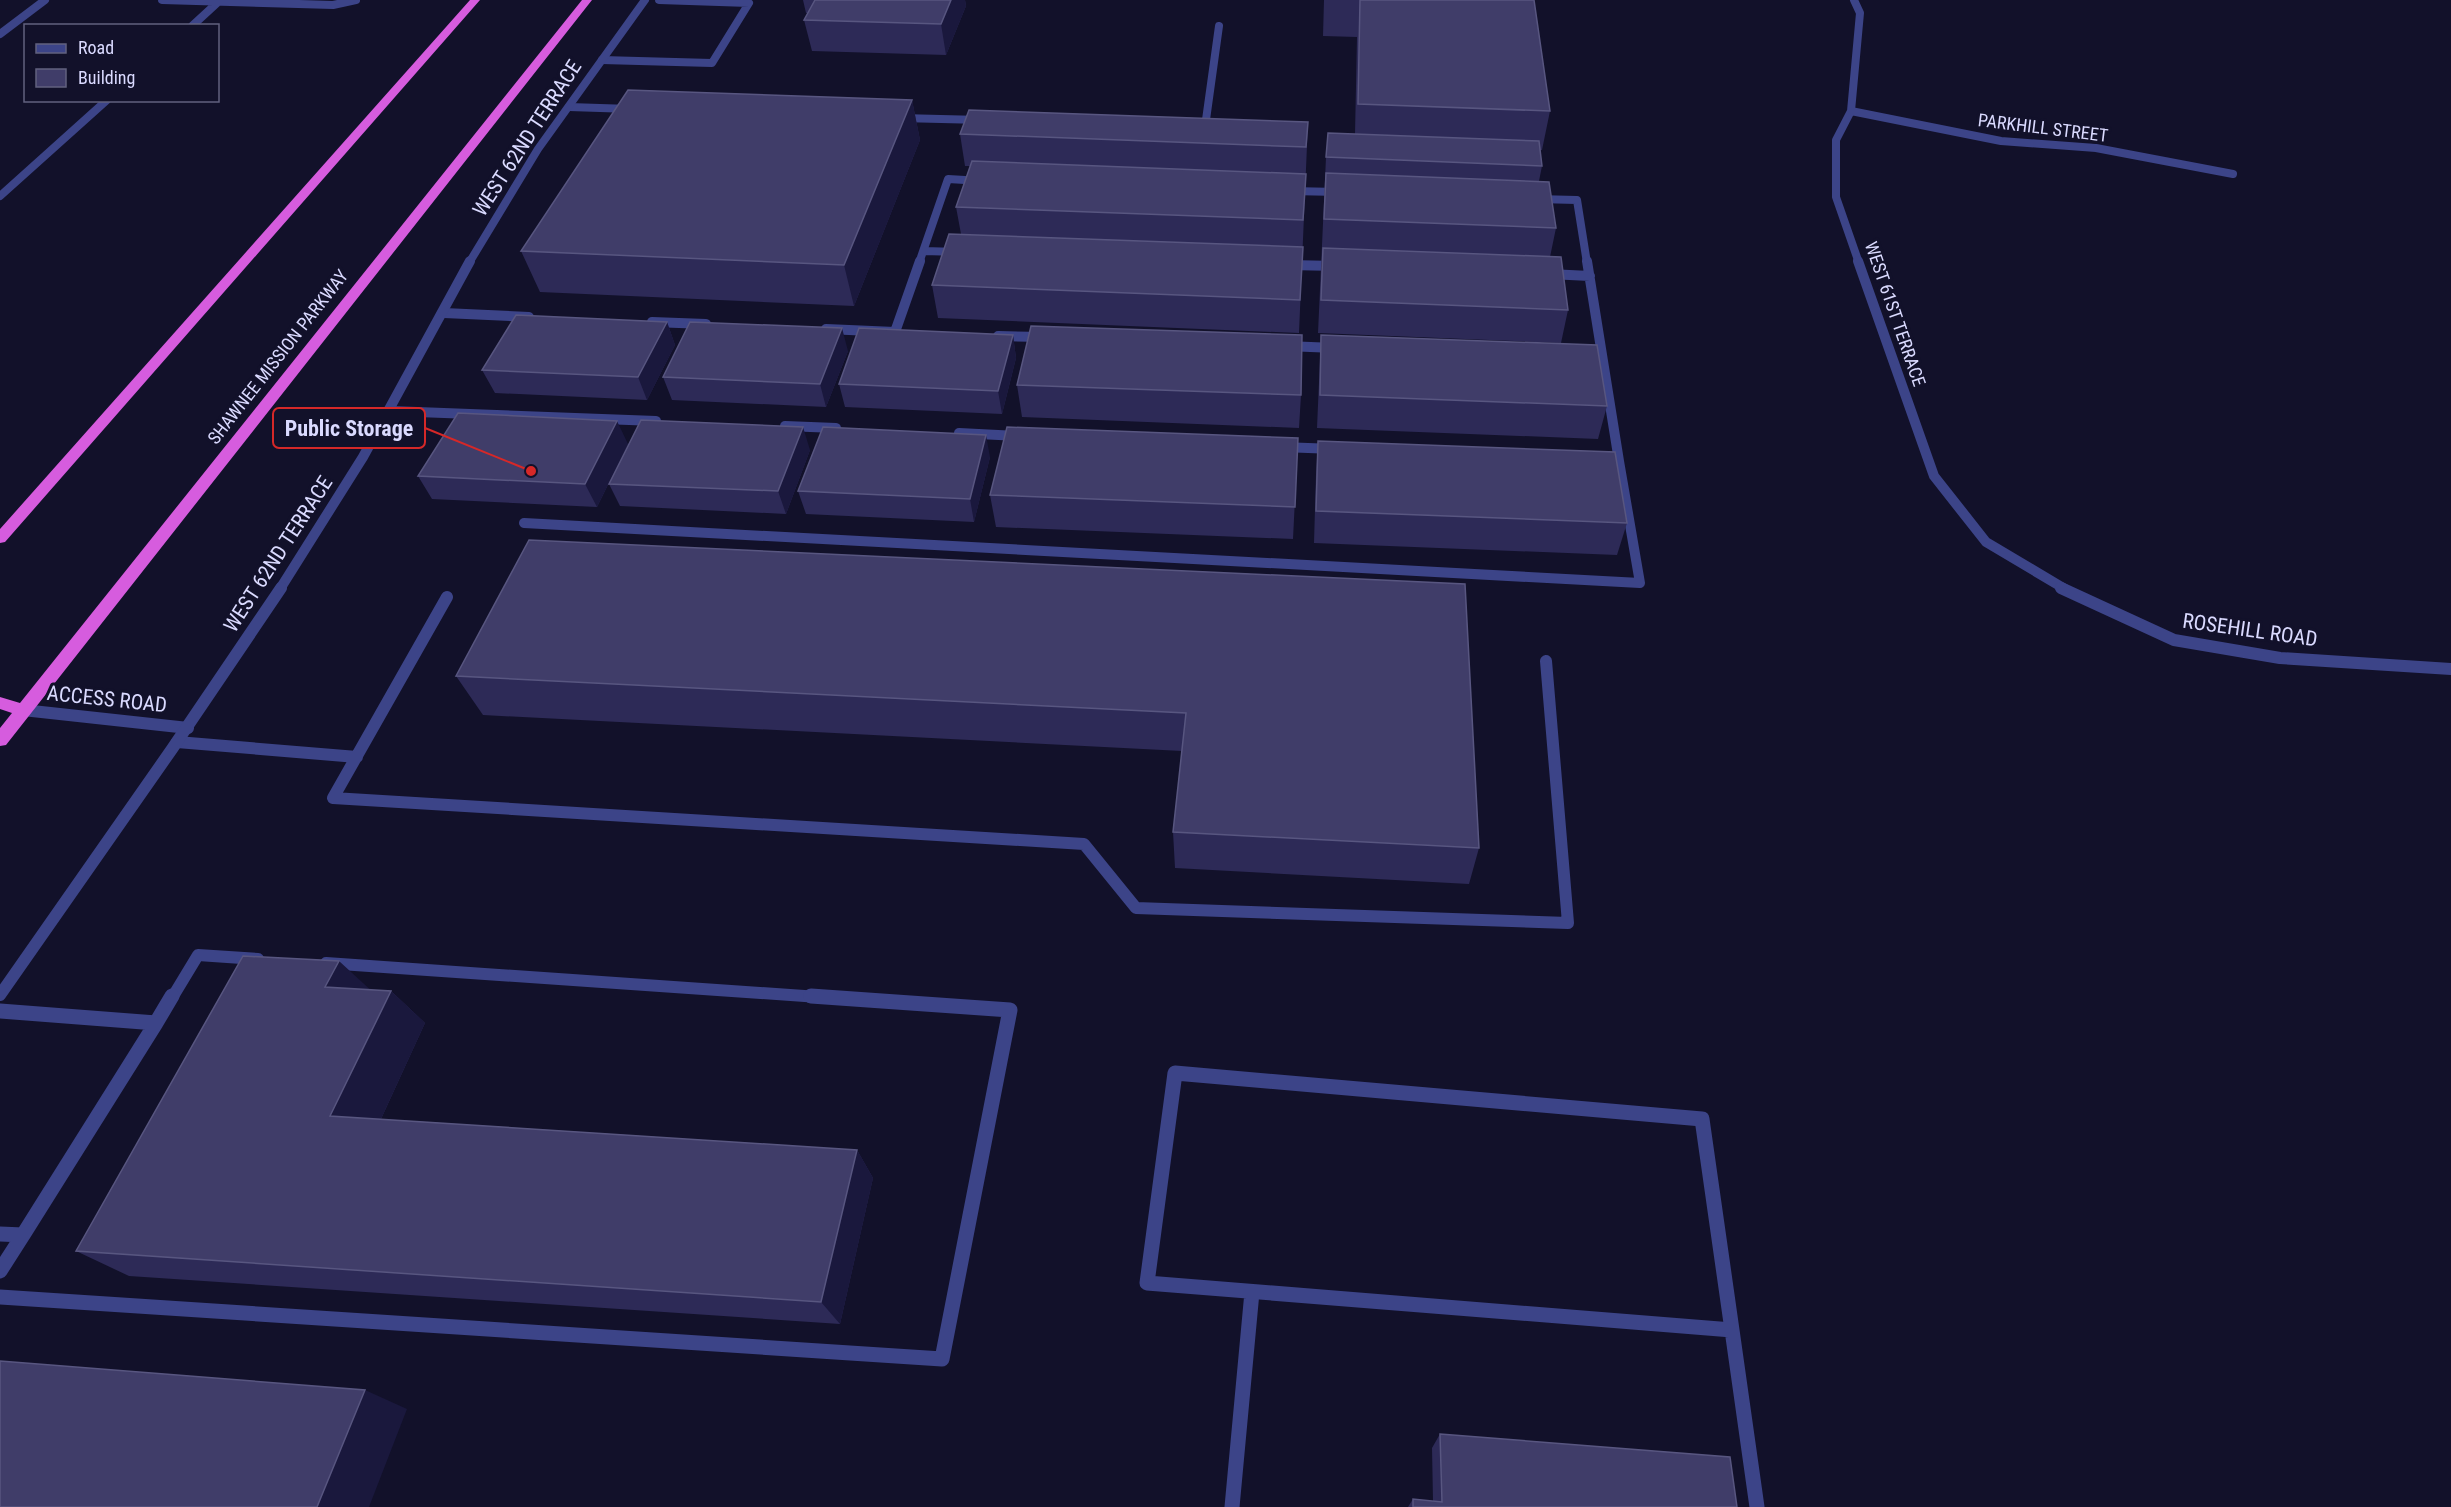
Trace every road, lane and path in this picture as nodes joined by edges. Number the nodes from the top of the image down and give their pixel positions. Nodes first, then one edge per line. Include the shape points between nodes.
1 (45, 0) edge
2 (162, 0) edge
3 (356, 0) edge
4 (475, 0) edge
5 (587, 0) edge
6 (645, 0) edge
7 (659, 0) edge
8 (1854, 0) edge
9 (217, 3) junction
10 (194, 24) edge
11 (1219, 26) dead end
12 (0, 34) edge
13 (602, 60) junction
14 (105, 102) edge
15 (569, 107) junction
16 (640, 110) edge
17 (1851, 111) junction
18 (890, 117) edge
19 (997, 121) edge
20 (1184, 127) edge
21 (2233, 174) dead end
22 (996, 181) edge
23 (1281, 190) edge
24 (1352, 193) edge
25 (0, 196) edge
26 (1530, 199) edge
27 (924, 251) junction
28 (971, 253) edge
29 (1280, 264) edge
30 (1352, 267) edge
31 (1542, 274) edge
32 (1590, 276) junction
33 (444, 313) junction
34 (541, 317) edge
35 (647, 322) edge
36 (718, 325) edge
37 (813, 328) edge
38 (895, 332) junction
39 (907, 332) edge
40 (990, 335) edge
41 (1060, 338) edge
42 (1273, 346) edge
43 (1344, 348) edge
44 (1592, 358) edge
45 (1603, 358) junction
46 (391, 411) junction
47 (663, 421) edge
48 (770, 426) edge
49 (842, 429) edge
50 (950, 433) edge
51 (1033, 436) edge
52 (1272, 446) edge
53 (1344, 449) edge
54 (1583, 459) edge
55 (1619, 460) junction
56 (524, 523) dead end
57 (0, 538) edge
58 (2055, 585) joint
59 (447, 597) dead end
60 (1546, 661) dead end
61 (2451, 669) edge
62 (0, 703) edge
63 (23, 710) junction
64 (188, 728) junction
65 (0, 740) edge
66 (177, 742) junction
67 (357, 757) junction
68 (269, 960) edge
69 (305, 962) edge
70 (0, 995) edge
71 (0, 1011) edge
72 (156, 1023) junction
73 (0, 1234) edge
74 (23, 1236) junction
75 (0, 1271) edge
76 (1252, 1292) junction
77 (0, 1297) edge
78 (1732, 1330) junction
79 (1232, 1507) edge
80 (1757, 1507) edge

1 - 12 street
2 - 9 street
3 - 9 street via 333,5
4 - 57 highway
5 - 63 highway, SHAWNEE MISSION PARKWAY
6 - 13 street, WEST 62ND TERRACE
7 - 13 street via 749,3 712,63
8 - 17 street, WEST 61ST TERRACE via 1860,13
9 - 10 street
11 - 20 street via 1205,127
13 - 15 street, WEST 62ND TERRACE
14 - 25 street
15 - 16 street
15 - 33 street, WEST 62ND TERRACE via 524,171
17 - 21 street, PARKHILL STREET via 2001,141 2096,148
17 - 58 street, WEST 61ST TERRACE via 1836,140 1836,197 1934,476 1986,542
18 - 19 street
22 - 27 street via 948,180
23 - 24 street
26 - 32 street via 1577,200
27 - 28 street
27 - 38 street
29 - 30 street
31 - 32 street
32 - 45 street
33 - 34 street
33 - 46 street, WEST 62ND TERRACE
35 - 36 street
37 - 38 street
38 - 39 street
40 - 41 street
42 - 43 street
44 - 45 street
45 - 55 street
46 - 47 street
46 - 64 street, WEST 62ND TERRACE via 339,498
48 - 49 street
50 - 51 street
52 - 53 street
54 - 55 street
55 - 56 street via 1640,583
58 - 61 street, ROSEHILL ROAD via 2174,640 2280,658
59 - 67 street
60 - 67 street via 1568,923 1136,908 1084,844 333,798
62 - 63 highway
63 - 64 street, ACCESS ROAD
63 - 65 highway, SHAWNEE MISSION PARKWAY
64 - 66 street, WEST 62ND TERRACE
66 - 67 street
66 - 70 street, WEST 62ND TERRACE
68 - 72 street via 198,955
69 - 77 street via 1010,1010 942,1359
71 - 72 street
72 - 74 street
73 - 74 street
74 - 75 street
76 - 78 street
76 - 78 street via 1147,1283 1175,1073 1702,1119
76 - 79 street
78 - 80 street

